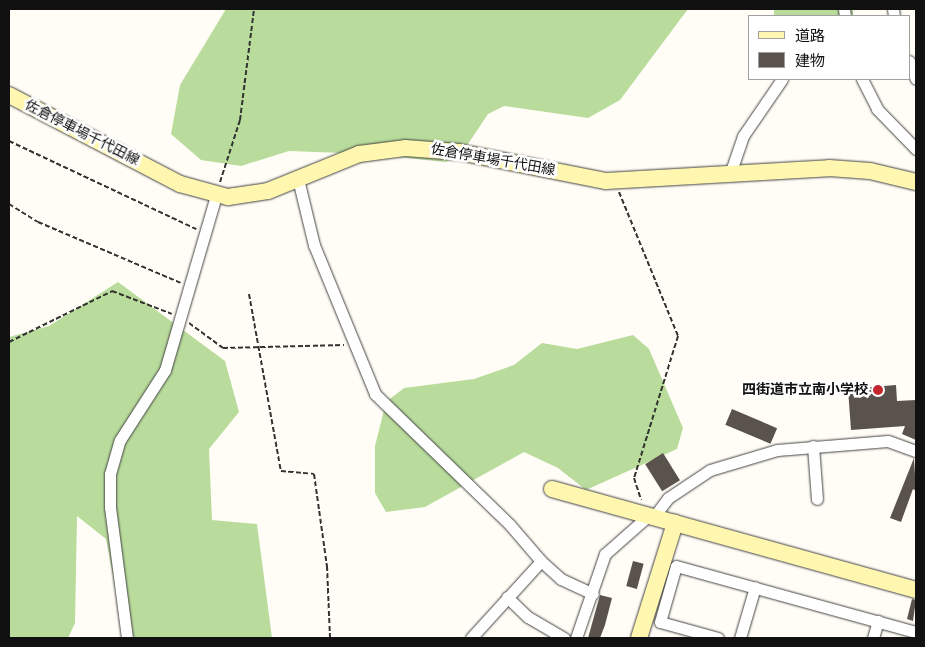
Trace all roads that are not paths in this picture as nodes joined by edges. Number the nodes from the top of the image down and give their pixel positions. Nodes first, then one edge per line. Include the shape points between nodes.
1 (910, 64) edge
2 (916, 79) edge
3 (781, 80) edge
4 (862, 80) edge
5 (9, 95) edge
6 (916, 149) edge
7 (730, 174) junction
8 (298, 179) junction
9 (916, 182) edge
10 (216, 196) junction
11 (813, 446) junction
12 (916, 451) edge
13 (552, 489) dead end
14 (817, 499) dead end
15 (651, 517) junction
16 (675, 523) junction
17 (541, 561) junction
18 (755, 587) junction
19 (916, 590) edge
20 (593, 594) junction
21 (507, 597) junction
22 (878, 621) junction
23 (916, 632) edge
24 (127, 638) edge
25 (470, 638) edge
26 (564, 638) edge
27 (576, 638) edge
28 (639, 638) edge
29 (718, 638) edge
30 (740, 638) edge
31 (873, 638) edge

1 - 2 street
3 - 7 street via 742,136
4 - 6 street via 877,109
5 - 10 main road, 佐倉停車場千代田線 via 180,184
7 - 8 main road, 佐倉停車場千代田線 via 614,181 424,148 359,154
7 - 9 main road, 佐倉停車場千代田線 via 856,169
8 - 10 main road, 佐倉停車場千代田線 via 248,196
8 - 17 street via 314,245 375,394 510,525
10 - 24 street via 165,370 120,440 110,474 110,506
11 - 12 street via 888,441
11 - 14 street
11 - 15 street via 777,450 710,470 668,498
13 - 15 main road
15 - 16 main road
15 - 20 street via 605,554
16 - 19 main road
16 - 28 main road
17 - 20 street via 561,580
17 - 21 street
18 - 22 street
18 - 29 street via 676,566 660,622
18 - 30 street
20 - 27 street
21 - 25 street
21 - 26 street via 528,617
22 - 23 street
22 - 31 street

